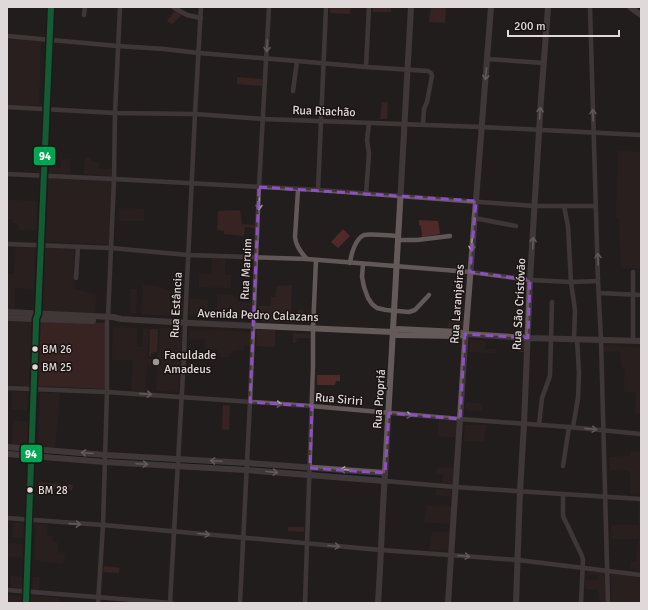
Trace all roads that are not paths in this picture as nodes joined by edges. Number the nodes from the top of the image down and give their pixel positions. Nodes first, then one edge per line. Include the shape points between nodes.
1 (46, 7) edge
2 (51, 7) edge
3 (85, 7) edge
4 (120, 7) edge
5 (173, 7) edge
6 (201, 7) edge
7 (269, 7) edge
8 (326, 7) edge
9 (370, 7) edge
10 (411, 7) edge
11 (491, 7) edge
12 (548, 7) edge
13 (590, 7) edge
14 (630, 7) edge
15 (84, 15) dead end
16 (641, 15) edge
17 (201, 18) junction
18 (7, 36) edge
19 (47, 40) junction
20 (118, 46) junction
21 (199, 53) junction
22 (266, 58) junction
23 (487, 59) junction
24 (297, 61) junction
25 (324, 63) junction
26 (544, 63) junction
27 (366, 67) junction
28 (408, 70) junction
29 (293, 91) dead end
30 (7, 107) edge
31 (44, 109) junction
32 (115, 113) junction
33 (195, 114) junction
34 (263, 119) junction
35 (321, 120) junction
36 (369, 123) junction
37 (404, 125) junction
38 (423, 125) junction
39 (482, 127) junction
40 (539, 130) junction
41 (594, 132) junction
42 (641, 135) edge
43 (7, 174) edge
44 (42, 176) junction
45 (114, 179) junction
46 (192, 183) junction
47 (259, 187) junction
48 (298, 190) junction
49 (318, 190) junction
50 (366, 194) junction
51 (400, 196) junction
52 (476, 201) junction
53 (535, 206) junction
54 (564, 206) junction
55 (596, 206) junction
56 (474, 218) junction
57 (516, 226) dead end
58 (450, 236) dead end
59 (398, 238) junction
60 (7, 244) edge
61 (39, 245) junction
62 (78, 247) junction
63 (111, 248) junction
64 (188, 254) junction
65 (256, 258) junction
66 (307, 259) junction
67 (316, 260) junction
68 (350, 263) junction
69 (363, 264) junction
70 (396, 266) junction
71 (470, 272) junction
72 (633, 272) dead end
73 (76, 278) dead end
74 (530, 280) junction
75 (571, 282) junction
76 (598, 282) junction
77 (599, 293) junction
78 (429, 295) dead end
79 (633, 295) junction
80 (641, 295) edge
81 (552, 302) dead end
82 (394, 311) junction
83 (7, 312) edge
84 (36, 315) junction
85 (7, 318) edge
86 (108, 319) junction
87 (185, 323) junction
88 (253, 326) junction
89 (313, 328) junction
90 (394, 332) junction
91 (465, 334) junction
92 (528, 338) junction
93 (551, 338) junction
94 (575, 339) junction
95 (601, 340) junction
96 (633, 341) junction
97 (641, 341) edge
98 (7, 388) edge
99 (34, 389) junction
100 (108, 392) junction
101 (182, 397) junction
102 (250, 402) junction
103 (312, 406) junction
104 (389, 414) junction
105 (460, 419) junction
106 (524, 424) junction
107 (539, 425) junction
108 (571, 427) junction
109 (603, 430) junction
110 (641, 434) edge
111 (7, 447) edge
112 (33, 452) junction
113 (7, 454) edge
114 (105, 459) junction
115 (178, 463) junction
116 (247, 466) junction
117 (564, 466) dead end
118 (310, 471) junction
119 (385, 476) junction
120 (455, 487) junction
121 (520, 492) junction
122 (562, 494) junction
123 (605, 496) junction
124 (641, 499) edge
125 (7, 518) edge
126 (33, 521) junction
127 (103, 525) junction
128 (174, 532) junction
129 (243, 537) junction
130 (307, 543) junction
131 (381, 550) junction
132 (451, 554) junction
133 (518, 560) junction
134 (583, 568) junction
135 (607, 570) junction
136 (641, 575) edge
137 (7, 590) edge
138 (26, 591) junction
139 (98, 597) junction
140 (26, 603) edge
141 (98, 603) edge
142 (170, 603) edge
143 (240, 603) edge
144 (305, 603) edge
145 (378, 603) edge
146 (448, 603) edge
147 (516, 603) edge
148 (581, 603) edge
149 (608, 603) edge

1 - 19 main road
2 - 19 main road
3 - 15 street
4 - 20 street
5 - 17 street via 187,15
6 - 17 street, Rua Estância
7 -> 22 street, Rua Maruim
8 - 25 street
9 - 27 street
10 - 28 street, Rua Propriá
11 - 23 street, Rua Laranjeiras
12 - 26 street, Rua São Cristóvão
41 -> 13 street
14 - 16 street
17 - 21 street, Rua Estância
18 - 19 street
19 - 20 street
19 - 31 main road
20 - 21 street
20 - 32 street
21 - 22 street
21 - 33 street, Rua Estância
22 - 24 street
22 - 34 street, Rua Maruim
23 - 26 street
23 -> 39 street, Rua Laranjeiras
24 - 25 street
24 - 29 street
25 - 27 street
25 - 35 street
40 -> 26 street, Rua São Cristóvão
27 - 28 street
28 - 37 street, Rua Propriá
28 - 38 street via 428,71 432,76
30 - 31 street, Rua Riachão
31 - 32 street, Rua Riachão
31 - 44 main road
32 - 33 street, Rua Riachão
32 - 45 street
33 - 34 street, Rua Riachão
33 - 46 street, Rua Estância
34 - 35 street, Rua Riachão
34 - 47 street, Rua Maruim
35 - 36 street, Rua Riachão
35 - 49 street
36 - 37 street, Rua Riachão
36 - 50 street
37 - 38 street, Rua Riachão
37 - 51 street, Rua Propriá
38 - 39 street, Rua Riachão
39 - 40 street, Rua Riachão
39 - 52 street, Rua Laranjeiras
40 - 41 street, Rua Riachão
40 - 53 street, Rua São Cristóvão
41 - 42 street, Rua Riachão
41 - 55 street
43 - 44 street
44 - 45 street
44 - 61 main road
45 - 46 street
45 - 63 street
46 - 47 street
46 - 64 street, Rua Estância
47 - 48 street
47 -> 65 street, Rua Maruim
48 - 49 street
48 - 66 street via 295,237 300,252
49 - 50 street
50 - 51 street
51 - 52 street
51 - 59 street, Rua Propriá
52 - 53 street
52 - 56 street, Rua Laranjeiras
53 - 54 street
74 -> 53 street, Rua São Cristóvão
54 - 55 street
54 - 75 street via 568,226
76 -> 55 street
56 - 57 street
56 -> 71 street, Rua Laranjeiras
58 - 59 street via 417,240
59 - 68 street via 362,236 354,248
59 - 70 street, Rua Propriá
60 - 61 street
61 - 62 street
61 - 84 main road
62 - 63 street
62 - 73 street
63 - 64 street
63 - 86 street
64 - 65 street
64 - 87 street, Rua Estância
65 - 66 street
65 - 88 street, Rua Maruim
66 - 67 street
67 - 68 street
67 - 89 street
68 - 69 street
69 - 70 street
69 - 82 street via 362,277 368,298 377,308
70 - 71 street
70 - 82 street, Rua Propriá
71 - 74 street
71 - 91 street, Rua Laranjeiras
72 - 79 street
74 - 75 street
74 - 92 street, Rua São Cristóvão
75 - 76 street
75 - 94 street via 575,310
76 - 77 street
77 - 79 street
77 - 95 street
78 - 82 street via 412,312
79 - 80 street
79 - 96 street
81 - 93 street
82 - 90 street, Rua Propriá
83 - 84 street
84 - 85 street
84 - 86 street, Avenida Pedro Calazans
84 - 99 main road
86 - 87 street, Avenida Pedro Calazans
86 - 100 street
87 - 88 street, Avenida Pedro Calazans
87 - 101 street, Rua Estância
88 - 89 street, Avenida Pedro Calazans
88 - 102 street, Rua Maruim
89 - 90 street, Avenida Pedro Calazans
89 - 103 street
90 - 91 street, Avenida Pedro Calazans via 398,335
90 - 104 street, Rua Propriá
91 - 92 street, Avenida Pedro Calazans
91 - 105 street, Rua Laranjeiras
92 - 93 street, Avenida Pedro Calazans
92 - 106 street, Rua São Cristóvão
93 - 94 street, Avenida Pedro Calazans
93 - 107 street via 550,376 542,398
94 - 95 street, Avenida Pedro Calazans
94 - 108 street via 580,373 578,398
95 - 96 street, Avenida Pedro Calazans
95 - 109 street
96 - 97 street, Avenida Pedro Calazans
98 - 99 street, Rua Siriri
99 - 100 street, Rua Siriri
99 - 112 main road
100 -> 101 street, Rua Siriri
100 - 114 street
101 - 102 street, Rua Siriri
101 - 115 street, Rua Estância
102 -> 103 street, Rua Siriri
102 - 116 street, Rua Maruim
103 - 104 street, Rua Siriri
103 - 118 street
104 -> 105 street, Rua Siriri
104 - 119 street, Rua Propriá
105 - 106 street, Rua Siriri
105 - 120 street, Rua Laranjeiras
106 - 107 street, Rua Siriri
106 - 121 street, Rua São Cristóvão
107 - 108 street, Rua Siriri
108 -> 109 street, Rua Siriri
108 - 117 street
109 - 110 street, Rua Siriri
109 - 123 street
111 - 112 street
112 - 113 street
112 - 114 street
112 - 126 main road
114 - 115 street
114 - 127 street
115 - 116 street
115 - 128 street, Rua Estância
116 - 118 street
116 - 129 street, Rua Maruim
118 - 119 street
118 - 130 street
119 - 120 street
119 - 131 street, Rua Propriá
120 - 121 street
120 - 132 street, Rua Laranjeiras
121 - 122 street
121 - 133 street, Rua São Cristóvão
122 - 123 street
122 - 134 street via 563,516 582,556
123 - 124 street
123 - 135 street
125 - 126 street
126 -> 127 street
126 - 138 main road
127 - 128 street
127 - 139 street
128 -> 129 street
128 - 142 street, Rua Estância
129 - 130 street
129 - 143 street, Rua Maruim
130 -> 131 street
130 - 144 street
131 - 132 street
131 - 145 street, Rua Propriá
132 -> 133 street
132 - 146 street, Rua Laranjeiras
133 - 134 street
133 - 147 street, Rua São Cristóvão
134 - 135 street
134 - 148 street
135 - 136 street
135 - 149 street
137 - 138 street
138 - 139 street
138 - 140 main road
139 - 141 street
139 - 142 street

